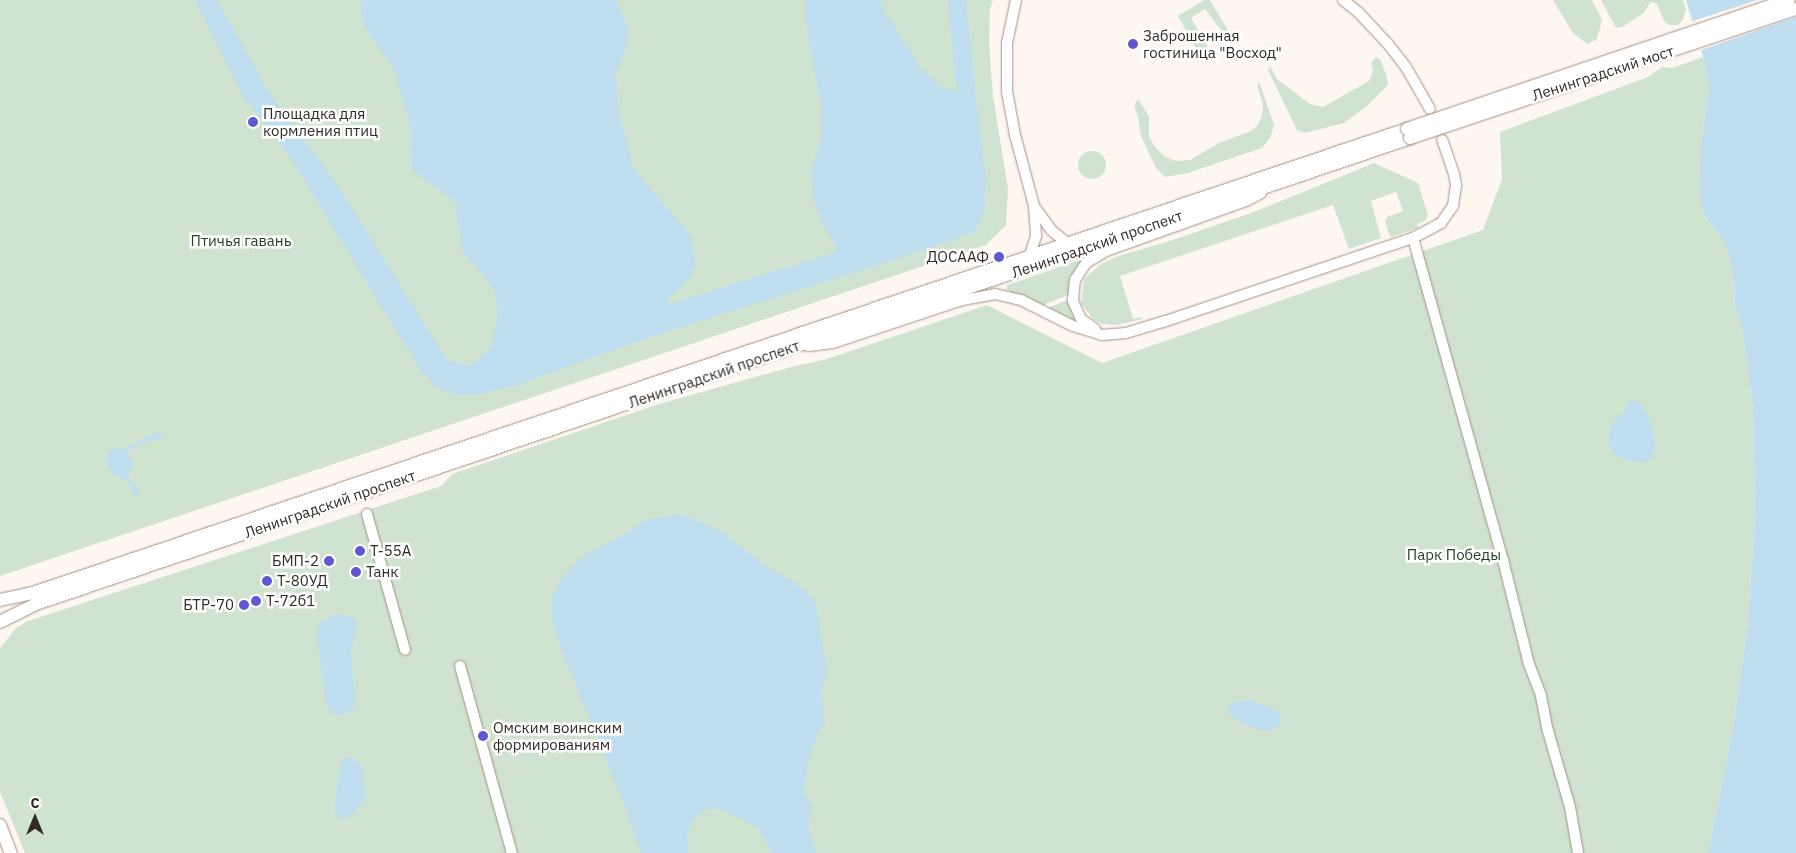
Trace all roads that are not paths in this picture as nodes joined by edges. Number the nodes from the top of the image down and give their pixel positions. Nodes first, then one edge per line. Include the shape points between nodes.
1 (1016, 0) edge
2 (1343, 0) edge
3 (1789, 0) edge
4 (1796, 9) edge
5 (1430, 109) dead end
6 (1408, 133) junction
7 (1442, 140) dead end
8 (1281, 182) junction
9 (1034, 206) junction
10 (1413, 238) junction
11 (1067, 243) junction
12 (1030, 256) junction
13 (1117, 334) junction
14 (786, 349) junction
15 (367, 514) dead end
16 (0, 600) edge
17 (0, 622) edge
18 (405, 650) dead end
19 (460, 666) dead end
20 (0, 825) edge
21 (11, 853) edge
22 (512, 853) edge
23 (1578, 853) edge

1 - 9 street via 1007,44 1007,91
2 - 5 street via 1388,44 1406,67
3 - 6 main road, Ленинградский мост, bridge
4 - 6 main road, Ленинградский мост, bridge
6 - 8 main road, Ленинградский проспект
6 - 11 main road, Ленинградский проспект
7 - 10 street via 1454,174 1456,196 1441,223
8 - 13 street via 1246,202 1106,251 1086,263 1073,287 1075,307 1081,319 1092,328
8 - 14 main road, Ленинградский проспект
9 - 11 street via 1051,230
9 - 12 street via 1036,236
10 - 13 street via 1163,322
10 - 23 street via 1506,569 1529,664 1541,696 1570,807
11 - 12 main road, Ленинградский проспект
12 - 16 main road, Ленинградский проспект via 33,593
13 - 14 street via 1091,333 1021,300 995,294 962,300 833,343
14 - 17 main road, Ленинградский проспект via 18,611
15 - 18 street
19 - 22 street
20 - 21 main road

